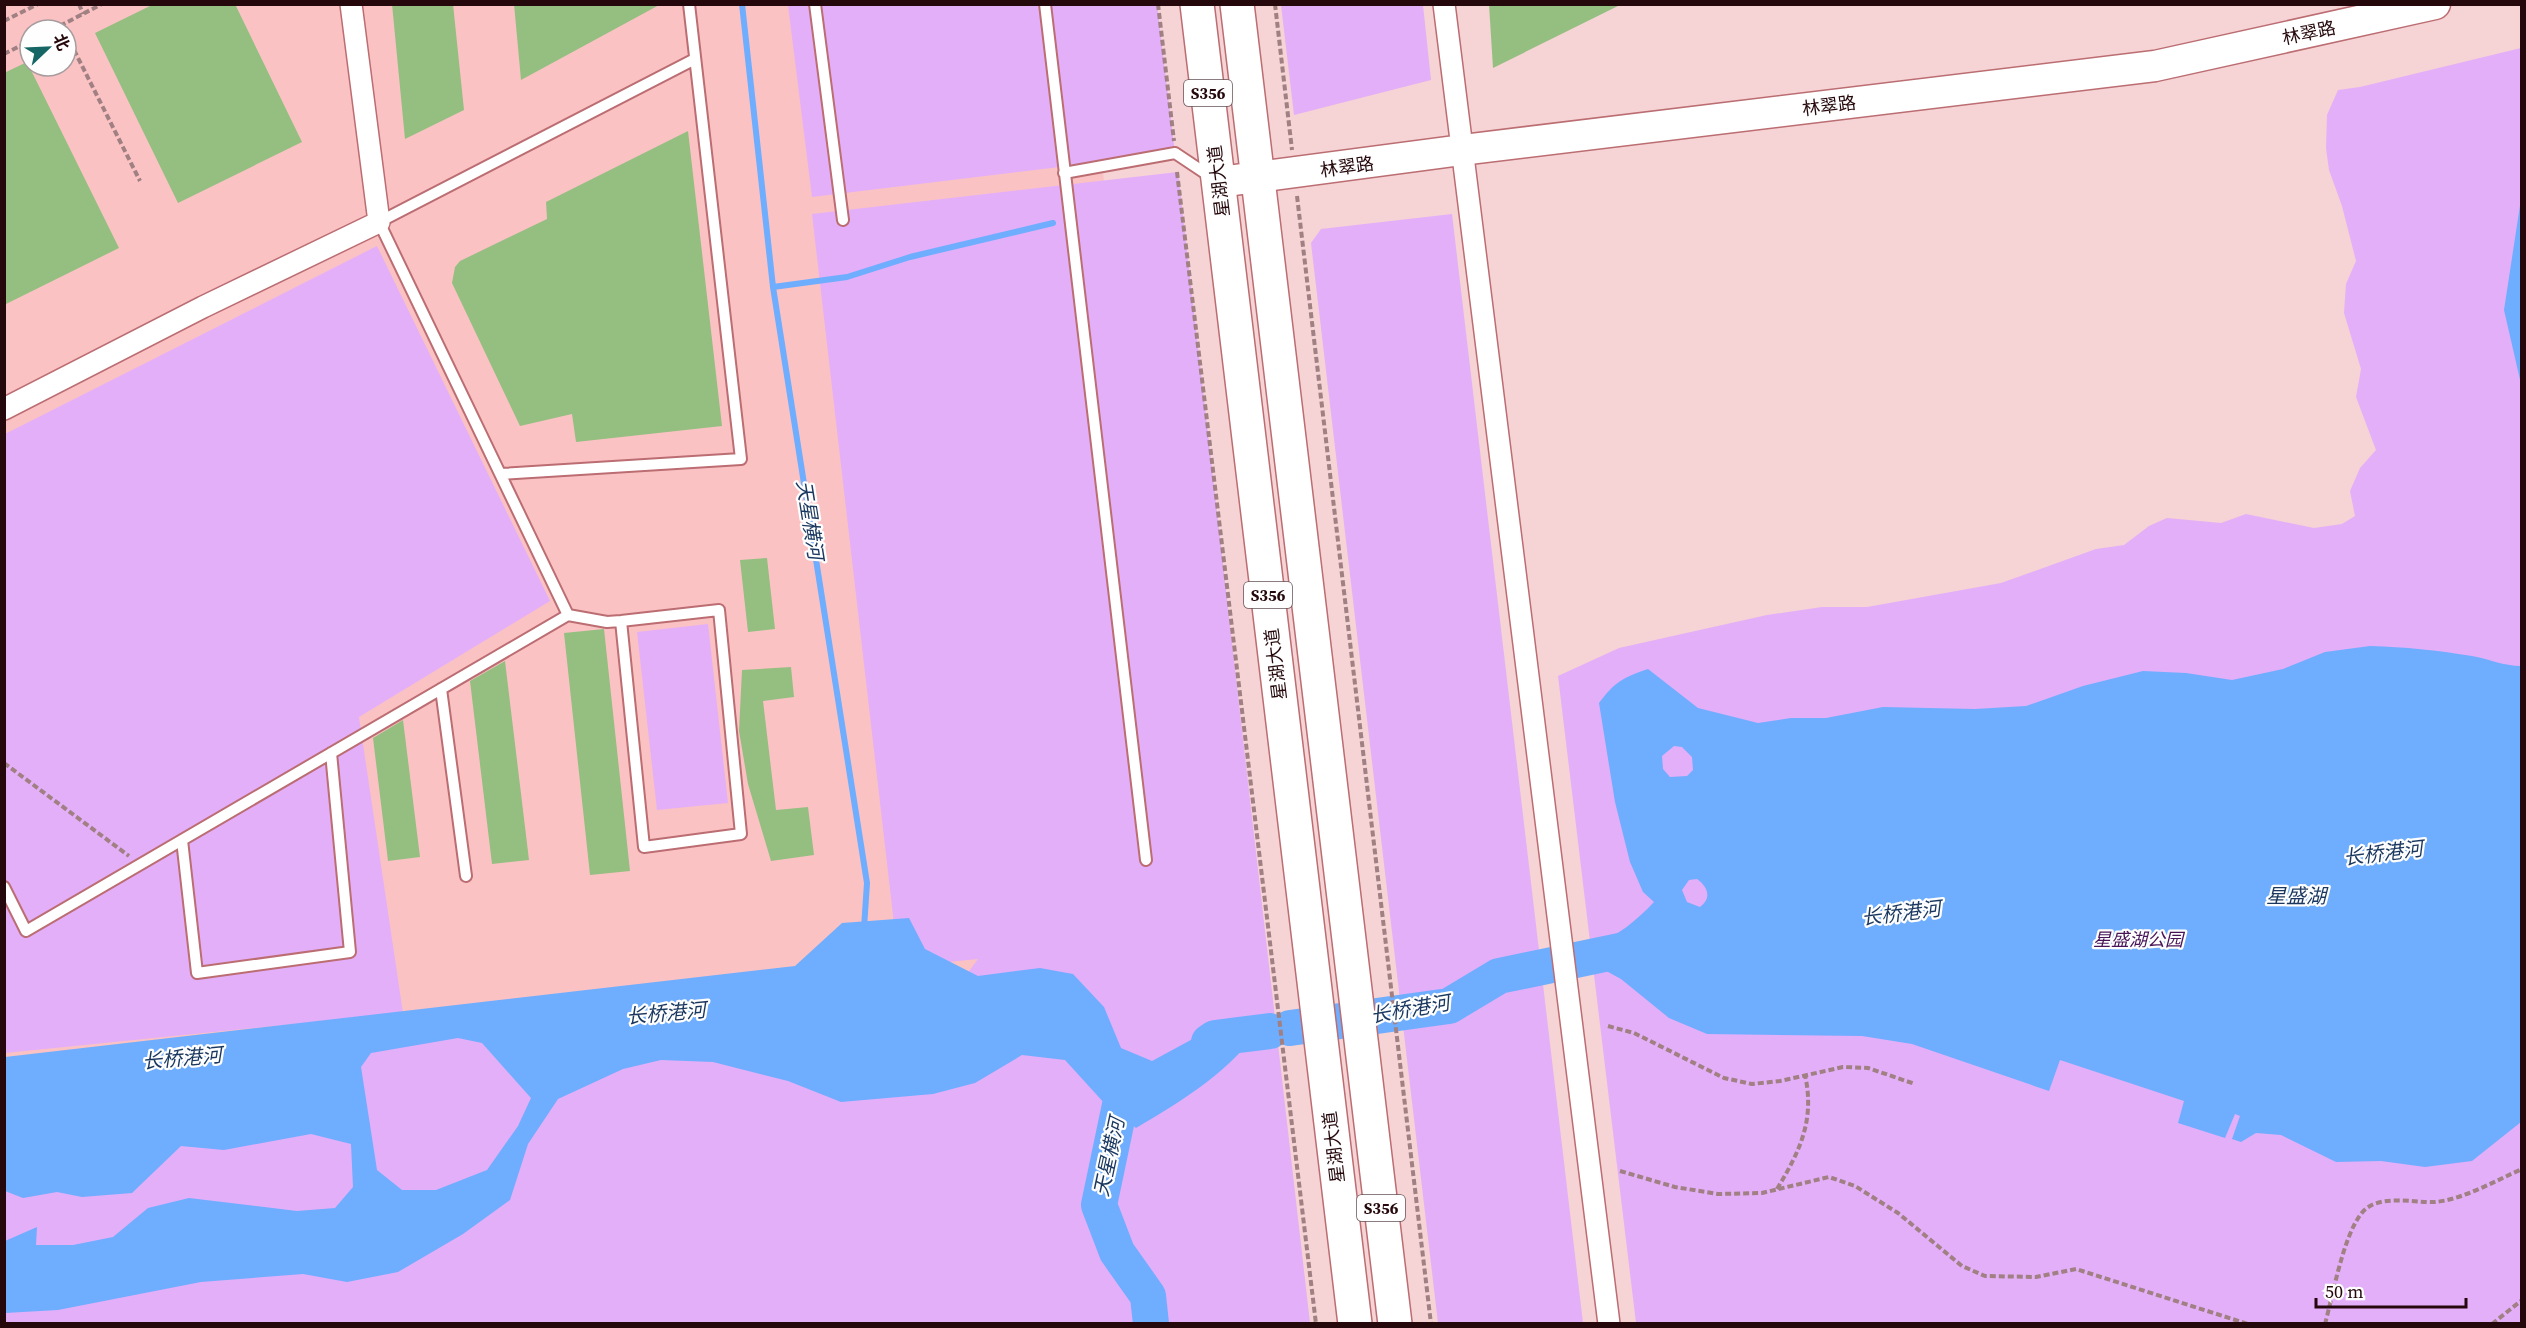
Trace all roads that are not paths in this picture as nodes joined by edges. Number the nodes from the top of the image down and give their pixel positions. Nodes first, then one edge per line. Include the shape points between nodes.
1 (351, 4) edge
2 (689, 4) edge
3 (815, 4) edge
4 (1045, 4) edge
5 (1197, 4) edge
6 (1237, 4) edge
7 (1444, 4) edge
8 (2416, 7) edge
9 (695, 59) junction
10 (1462, 150) junction
11 (1065, 173) junction
12 (1257, 178) junction
13 (1219, 182) junction
14 (843, 220) dead end
15 (379, 222) junction
16 (4, 409) edge
17 (501, 474) junction
18 (568, 615) junction
19 (621, 621) junction
20 (441, 689) junction
21 (331, 753) junction
22 (182, 840) junction
23 (1146, 860) dead end
24 (466, 876) dead end
25 (4, 887) edge
26 (1355, 1323) edge
27 (1395, 1323) edge
28 (1609, 1323) edge

1 - 15 street
2 - 9 lane
3 - 14 lane
4 - 11 lane
5 - 13 main road, 星湖大道 / S356
6 - 12 main road, 星湖大道 / S356
7 - 10 street
8 - 10 street, 林翠路 via 2155,66
9 - 15 lane
9 - 17 lane via 741,459
10 - 12 street, 林翠路
10 - 28 street
11 - 13 lane via 1175,153
11 - 23 lane
12 - 13 street, 林翠路
12 - 27 main road, 星湖大道 / S356
13 - 26 main road, 星湖大道 / S356
15 - 16 street
15 - 17 lane
17 - 18 lane
18 - 19 lane
18 - 20 lane
19 - 19 lane via 719,610 741,834 644,847
20 - 21 lane
20 - 24 lane
21 - 22 lane
21 - 22 lane via 350,952 197,972
22 - 25 lane via 26,931

